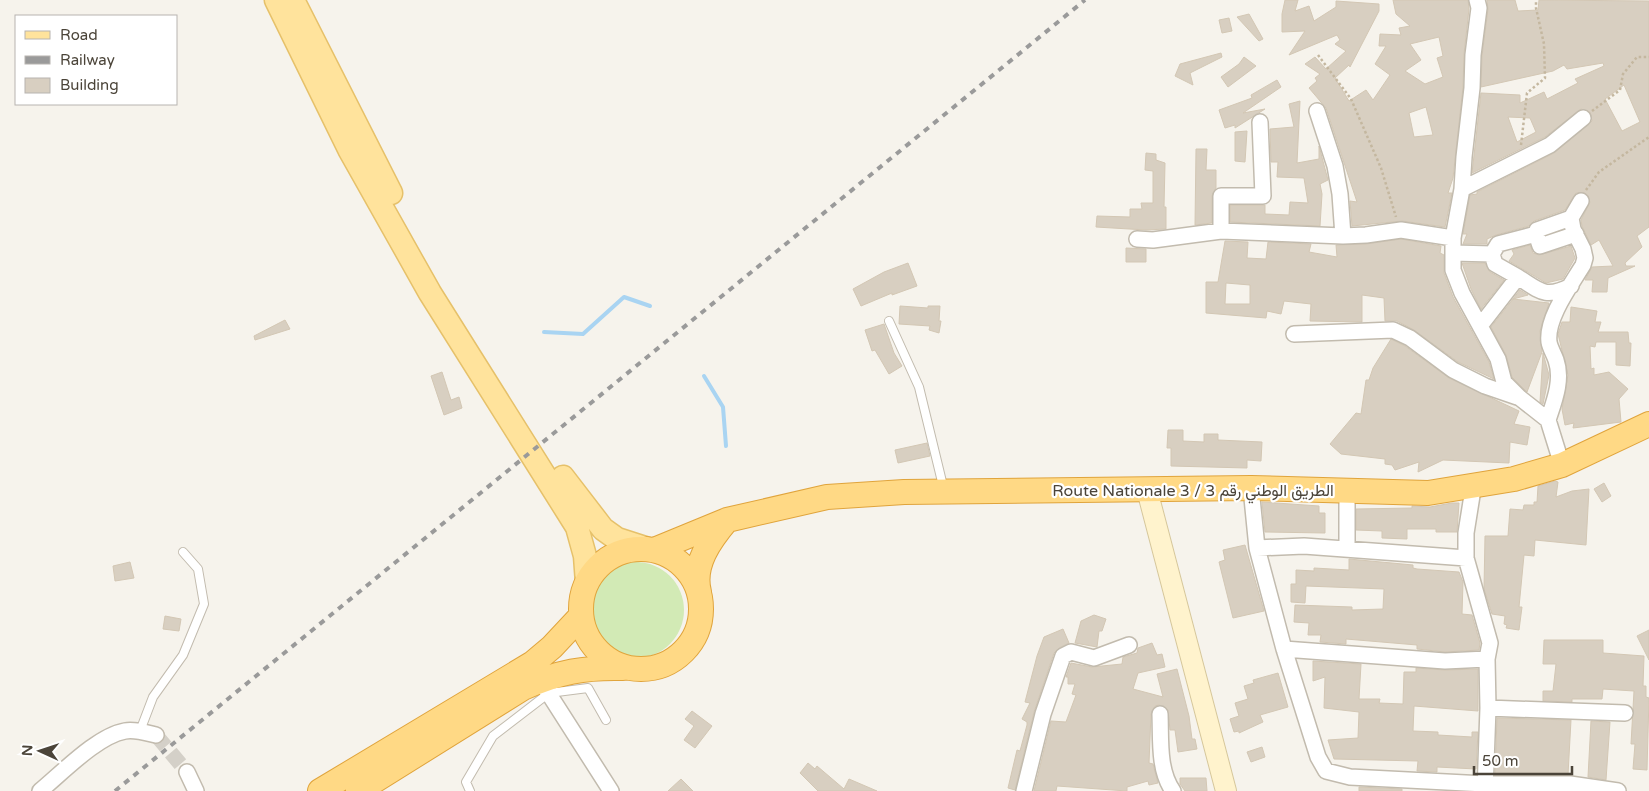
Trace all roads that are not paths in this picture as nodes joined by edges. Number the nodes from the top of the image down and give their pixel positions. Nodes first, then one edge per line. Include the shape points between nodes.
1 (276, 0) edge
2 (294, 0) edge
3 (1477, 0) edge
4 (1317, 111) dead end
5 (1583, 118) road end
6 (1260, 122) dead end
7 (1462, 189) junction
8 (1581, 201) road end
9 (1571, 218) junction
10 (1221, 231) junction
11 (1536, 234) junction
12 (1576, 234) junction
13 (1342, 236) junction
14 (1137, 239) dead end
15 (1453, 245) junction
16 (1492, 254) junction
17 (1518, 277) junction
18 (1571, 286) junction
19 (889, 321) dead end
20 (1480, 326) junction
21 (1294, 334) dead end
22 (1520, 398) junction
23 (1548, 420) junction
24 (1649, 424) edge
25 (1562, 465) junction
26 (1474, 484) junction
27 (1251, 488) junction
28 (1147, 490) junction
29 (1347, 491) junction
30 (944, 492) junction
31 (727, 520) junction
32 (1257, 548) junction
33 (1346, 548) junction
34 (651, 550) junction
35 (183, 552) dead end
36 (1466, 558) junction
37 (587, 583) junction
38 (699, 592) junction
39 (581, 616) junction
40 (1129, 646) dead end
41 (1284, 649) junction
42 (1487, 659) junction
43 (625, 668) junction
44 (545, 687) junction
45 (1488, 708) junction
46 (1626, 713) dead end
47 (1160, 714) dead end
48 (606, 720) dead end
49 (140, 731) junction
50 (156, 735) tunnel mouth
51 (187, 772) tunnel mouth
52 (1385, 785) edge
53 (1485, 787) edge
54 (40, 791) edge
55 (196, 791) edge
56 (320, 791) edge
57 (358, 791) edge
58 (470, 791) edge
59 (611, 791) edge
60 (1024, 791) edge
61 (1173, 791) edge
62 (1226, 791) edge
63 (1618, 791) edge

1 - 37 main road via 349,149 430,293 577,527 585,556
2 - 34 main road via 364,142 442,287 547,455 603,530 617,539
3 - 7 street via 1479,8
4 - 13 street via 1335,166
5 - 7 street via 1550,145
6 - 10 street via 1263,196 1221,196
7 - 15 street
8 - 9 street
9 - 11 street via 1536,230
9 - 12 street
10 - 13 street
10 - 14 street via 1153,240
11 - 12 street via 1540,246
11 - 16 street via 1498,244
12 - 18 street via 1585,258
13 - 15 street via 1401,230
15 - 16 street
15 - 20 street via 1453,270
16 - 17 street via 1495,264
17 - 18 street via 1544,294
17 - 20 street
18 - 23 street via 1558,305 1550,328 1549,342 1557,361 1558,375 1557,394
19 - 30 lane via 919,387
20 - 22 street via 1498,359 1504,382
21 - 22 street via 1393,330 1410,338 1461,374
22 - 23 street
23 - 25 street
24 - 25 highway, Route Nationale 3 / الطريق الوطني رقم 3
25 - 26 highway, Route Nationale 3 / الطريق الوطني رقم 3 via 1514,478
26 - 29 highway, Route Nationale 3 / الطريق الوطني رقم 3 via 1428,493
26 - 36 street via 1466,533
27 - 28 highway, Route Nationale 3 / الطريق الوطني رقم 3
27 - 29 highway, Route Nationale 3 / الطريق الوطني رقم 3
27 - 32 street
28 - 30 highway, Route Nationale 3 / الطريق الوطني رقم 3
28 - 62 main road
29 - 33 street
30 - 31 highway, Route Nationale 3 / الطريق الوطني رقم 3 via 827,497
31 - 34 highway
31 - 38 highway via 704,553 696,580
32 - 33 street
32 - 41 street
33 - 36 street
34 - 37 highway via 630,550 612,556 602,563
34 - 38 highway via 677,561 686,569
35 - 49 lane via 198,569 204,604 183,655 153,697
36 - 42 street via 1490,643
37 - 39 highway
38 - 43 highway via 701,613 696,634 684,652 667,664 646,670
39 - 43 highway via 591,643 600,654
39 - 56 highway via 533,663
40 - 60 street via 1094,658 1070,652 1063,656 1043,714
41 - 42 street via 1445,660
41 - 52 street via 1321,766 1326,772
42 - 45 street
43 - 44 highway via 589,667
44 - 48 lane via 588,688
44 - 57 highway via 523,688
44 - 58 lane via 493,736 466,782
44 - 59 street
45 - 46 street
45 - 53 street
47 - 61 street via 1165,775
49 - 50 street
49 - 54 street via 125,731 101,742
51 - 55 street
52 - 53 street
53 - 63 street via 1570,784

